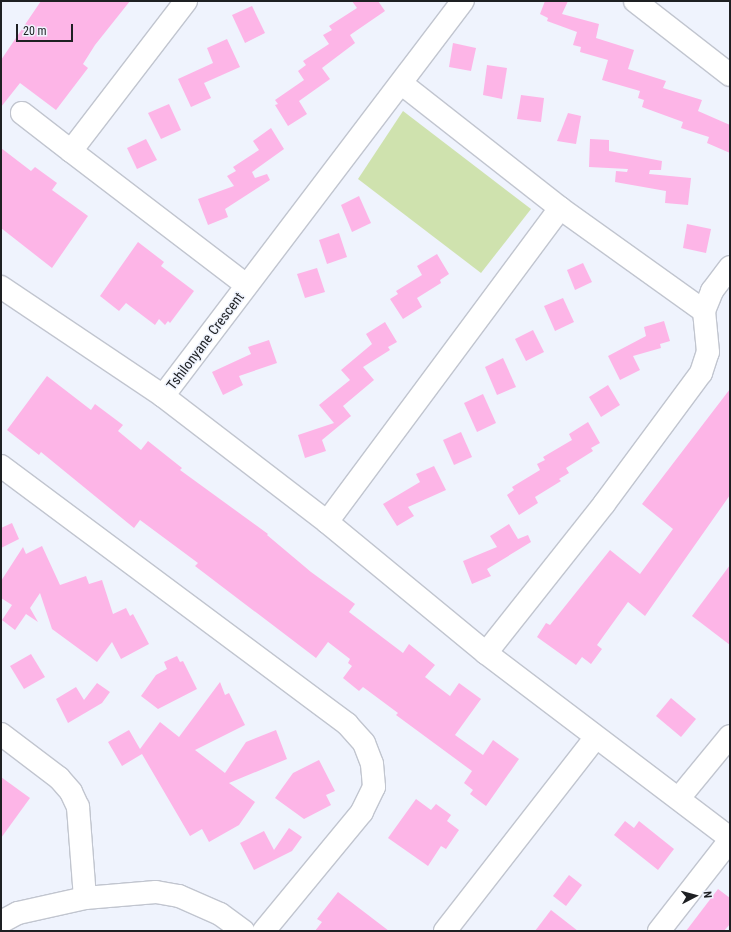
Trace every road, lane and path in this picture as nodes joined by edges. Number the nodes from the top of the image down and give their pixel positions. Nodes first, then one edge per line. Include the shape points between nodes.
1 (186, 1) edge
2 (463, 1) edge
3 (635, 1) edge
4 (730, 75) edge
5 (402, 84) junction
6 (22, 113) dead end
7 (71, 151) junction
8 (560, 208) junction
9 (730, 267) edge
10 (246, 286) junction
11 (1, 287) edge
12 (704, 311) junction
13 (163, 396) junction
14 (1, 466) edge
15 (327, 522) junction
16 (486, 653) junction
17 (1, 734) edge
18 (730, 736) edge
19 (595, 738) junction
20 (679, 798) junction
21 (730, 839) edge
22 (85, 898) junction
23 (1, 922) edge
24 (243, 931) edge
25 (264, 931) edge
26 (444, 931) edge
27 (659, 931) edge

1 - 7 street
2 - 5 street, Tshilonyane Crescent
3 - 4 street
5 - 8 street
5 - 10 street, Tshilonyane Crescent
6 - 7 street
7 - 10 street
8 - 12 street
8 - 15 street
9 - 12 street via 712,291
10 - 13 street, Tshilonyane Crescent
11 - 13 street
12 - 16 street via 708,352 701,373 604,504
13 - 15 street
14 - 25 street via 347,724 364,743 372,764 374,787 362,812
15 - 16 street
16 - 19 street
17 - 22 street via 59,778 71,792 78,807
18 - 20 street
19 - 20 street
19 - 26 street
20 - 21 street
21 - 27 street
22 - 23 street via 18,913
22 - 24 street via 156,892 179,896 220,914

